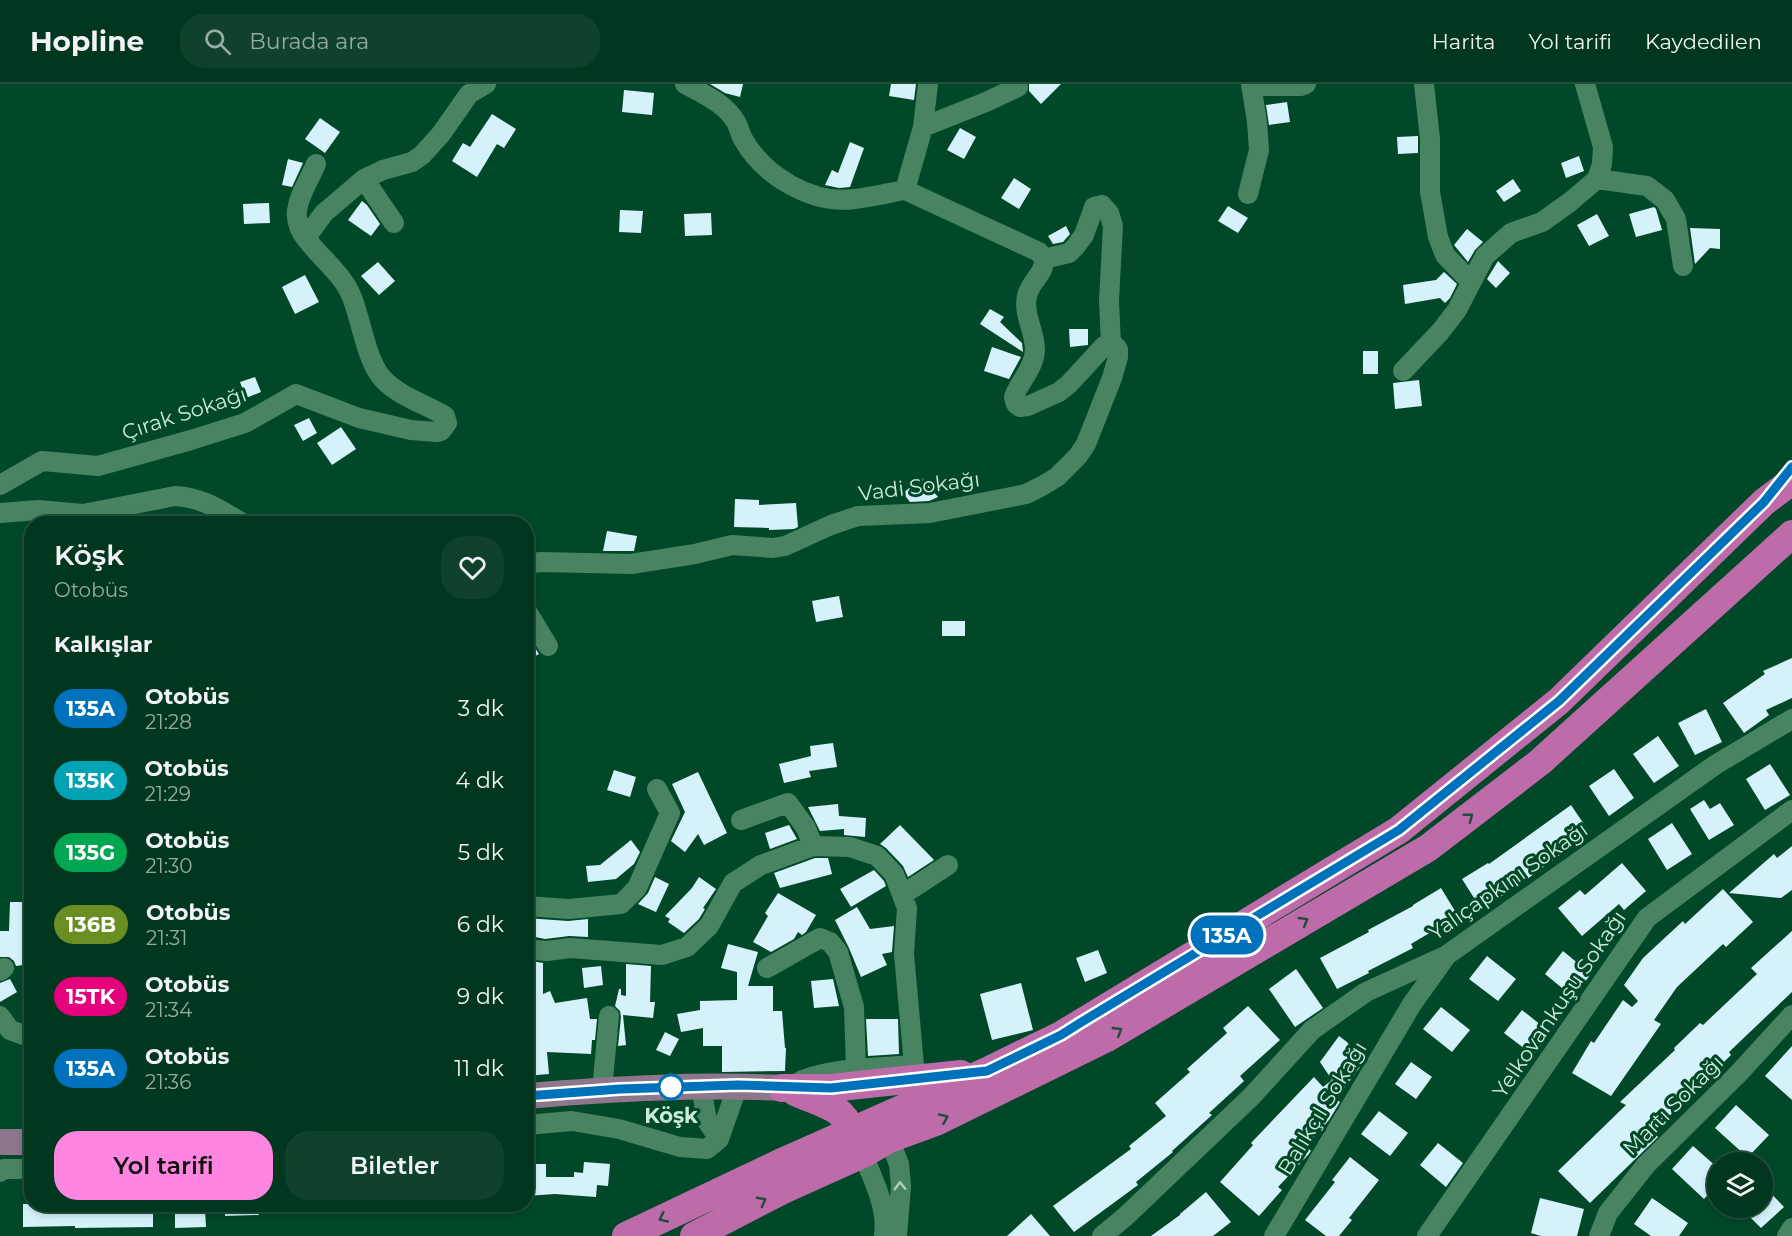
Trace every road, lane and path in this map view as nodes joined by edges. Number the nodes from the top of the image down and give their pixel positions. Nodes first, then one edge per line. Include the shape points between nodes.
1 (685, 84) edge
2 (928, 84) edge
3 (1306, 84) edge
4 (1424, 84) edge
5 (1585, 84) edge
6 (1251, 85) edge
7 (475, 87) edge
8 (1018, 87) dead end
9 (923, 127) junction
10 (316, 164) dead end
11 (364, 179) junction
12 (1597, 179) junction
13 (905, 190) junction
14 (1248, 195) dead end
15 (394, 223) dead end
16 (308, 241) junction
17 (1044, 259) junction
18 (1683, 266) dead end
19 (1471, 282) junction
20 (1111, 344) junction
21 (1404, 371) dead end
22 (1792, 467) edge
23 (1792, 480) edge
24 (0, 485) edge
25 (1764, 502) junction
26 (0, 513) edge
27 (230, 516) edge
28 (1792, 534) edge
29 (534, 563) edge
30 (534, 623) edge
31 (548, 646) dead end
32 (1792, 719) edge
33 (657, 789) dead end
34 (1792, 810) edge
35 (741, 820) dead end
36 (813, 846) junction
37 (948, 865) dead end
38 (902, 895) junction
39 (534, 907) edge
40 (534, 949) edge
41 (1447, 956) junction
42 (767, 969) dead end
43 (1391, 980) junction
44 (1412, 1004) junction
45 (1792, 1015) edge
46 (0, 1016) edge
47 (609, 1016) dead end
48 (24, 1035) edge
49 (1016, 1056) junction
50 (914, 1065) junction
51 (856, 1070) junction
52 (987, 1071) junction
53 (738, 1085) junction
54 (701, 1086) junction
55 (831, 1088) junction
56 (602, 1090) junction
57 (788, 1090) junction
58 (534, 1095) edge
59 (534, 1124) edge
60 (870, 1135) junction
61 (718, 1138) junction
62 (0, 1142) edge
63 (24, 1143) edge
64 (813, 1148) junction
65 (24, 1169) edge
66 (0, 1172) edge
67 (1792, 1228) edge
68 (702, 1232) edge
69 (626, 1236) edge
70 (884, 1236) edge
71 (897, 1236) edge
72 (1102, 1236) edge
73 (1274, 1236) edge
74 (1427, 1236) edge
75 (1599, 1236) edge
76 (1787, 1236) edge

1 - 13 street via 726,108 742,138 781,180 819,197 853,200
2 - 9 street
3 - 6 street
4 - 19 street via 1430,192 1438,237 1446,255
5 - 12 street via 1603,147
6 - 14 street via 1258,150
7 - 11 street via 422,155
8 - 9 street
9 - 13 street
10 - 16 street via 296,214 298,228
11 - 15 street
11 - 16 street via 324,213
12 - 18 street via 1647,186 1665,200 1676,219
12 - 19 street via 1542,222 1511,233 1485,256
13 - 17 street via 1039,252
16 - 24 street, Çırak Sokağı via 345,282 381,377 445,416 447,423 441,431 411,430 359,418 296,394 245,423 202,437 98,465 42,461
17 - 20 street, Vadi Sokağı via 1069,253 1084,235 1094,207 1107,208 1113,226 1109,282
17 - 20 street via 1044,268 1026,298 1035,349 1032,364 1015,393 1016,404 1028,406 1059,392 1104,346
19 - 21 street via 1457,310
20 - 29 street, Vadi Sokağı via 1118,349 1118,357 1086,444 1057,477 1026,494 930,513 858,516 773,548 722,546 631,564
22 - 25 highway
23 - 25 highway
25 - 49 highway via 1559,701 1399,830 1090,1018
26 - 27 street via 38,510 83,514 186,497 206,502
60 -> 28 highway via 938,1121 1107,1038 1428,848 1540,762
30 - 31 street
32 - 41 street, Yalıçapkını Sokağı via 1715,765
33 - 39 street via 670,813 637,888 621,904 569,909
34 - 74 street, Yelkovankuşu Sokağı via 1647,918
35 - 36 street via 788,803
36 - 38 street via 850,847 877,856 894,874
36 - 40 street via 761,865 733,884 709,926 687,947 662,955
37 - 38 street
38 - 50 street via 907,908 904,954
41 - 43 street, Yalıçapkını Sokağı
41 - 44 street, Balıkçıl Sokağı
42 - 51 street via 820,938 830,942 838,952 854,1007
43 - 44 street
43 - 72 street, Yalıçapkını Sokağı via 1366,992 1311,1030 1252,1096
44 - 73 street, Balıkçıl Sokağı
45 - 75 street, Martı Sokağı via 1646,1165 1608,1213
46 - 48 street via 10,1030
47 - 56 street
49 - 50 highway
49 - 52 highway
50 - 51 street
51 - 57 street via 810,1077
52 - 55 highway
52 - 60 highway
53 - 54 main road
53 - 57 main road
53 - 61 street
54 - 56 main road
54 - 61 street via 707,1121
55 - 57 highway
55 - 60 highway via 857,1097 867,1106
56 - 58 main road
57 - 60 highway via 830,1107
57 - 64 highway via 810,1110
59 - 61 street via 572,1121 619,1129 680,1147 707,1149
60 - 64 highway
68 -> 60 highway via 783,1190
60 - 70 street via 886,1224
71 -> 60 street via 899,1164
62 - 63 main road
64 -> 69 highway
65 - 66 street
67 - 76 street

